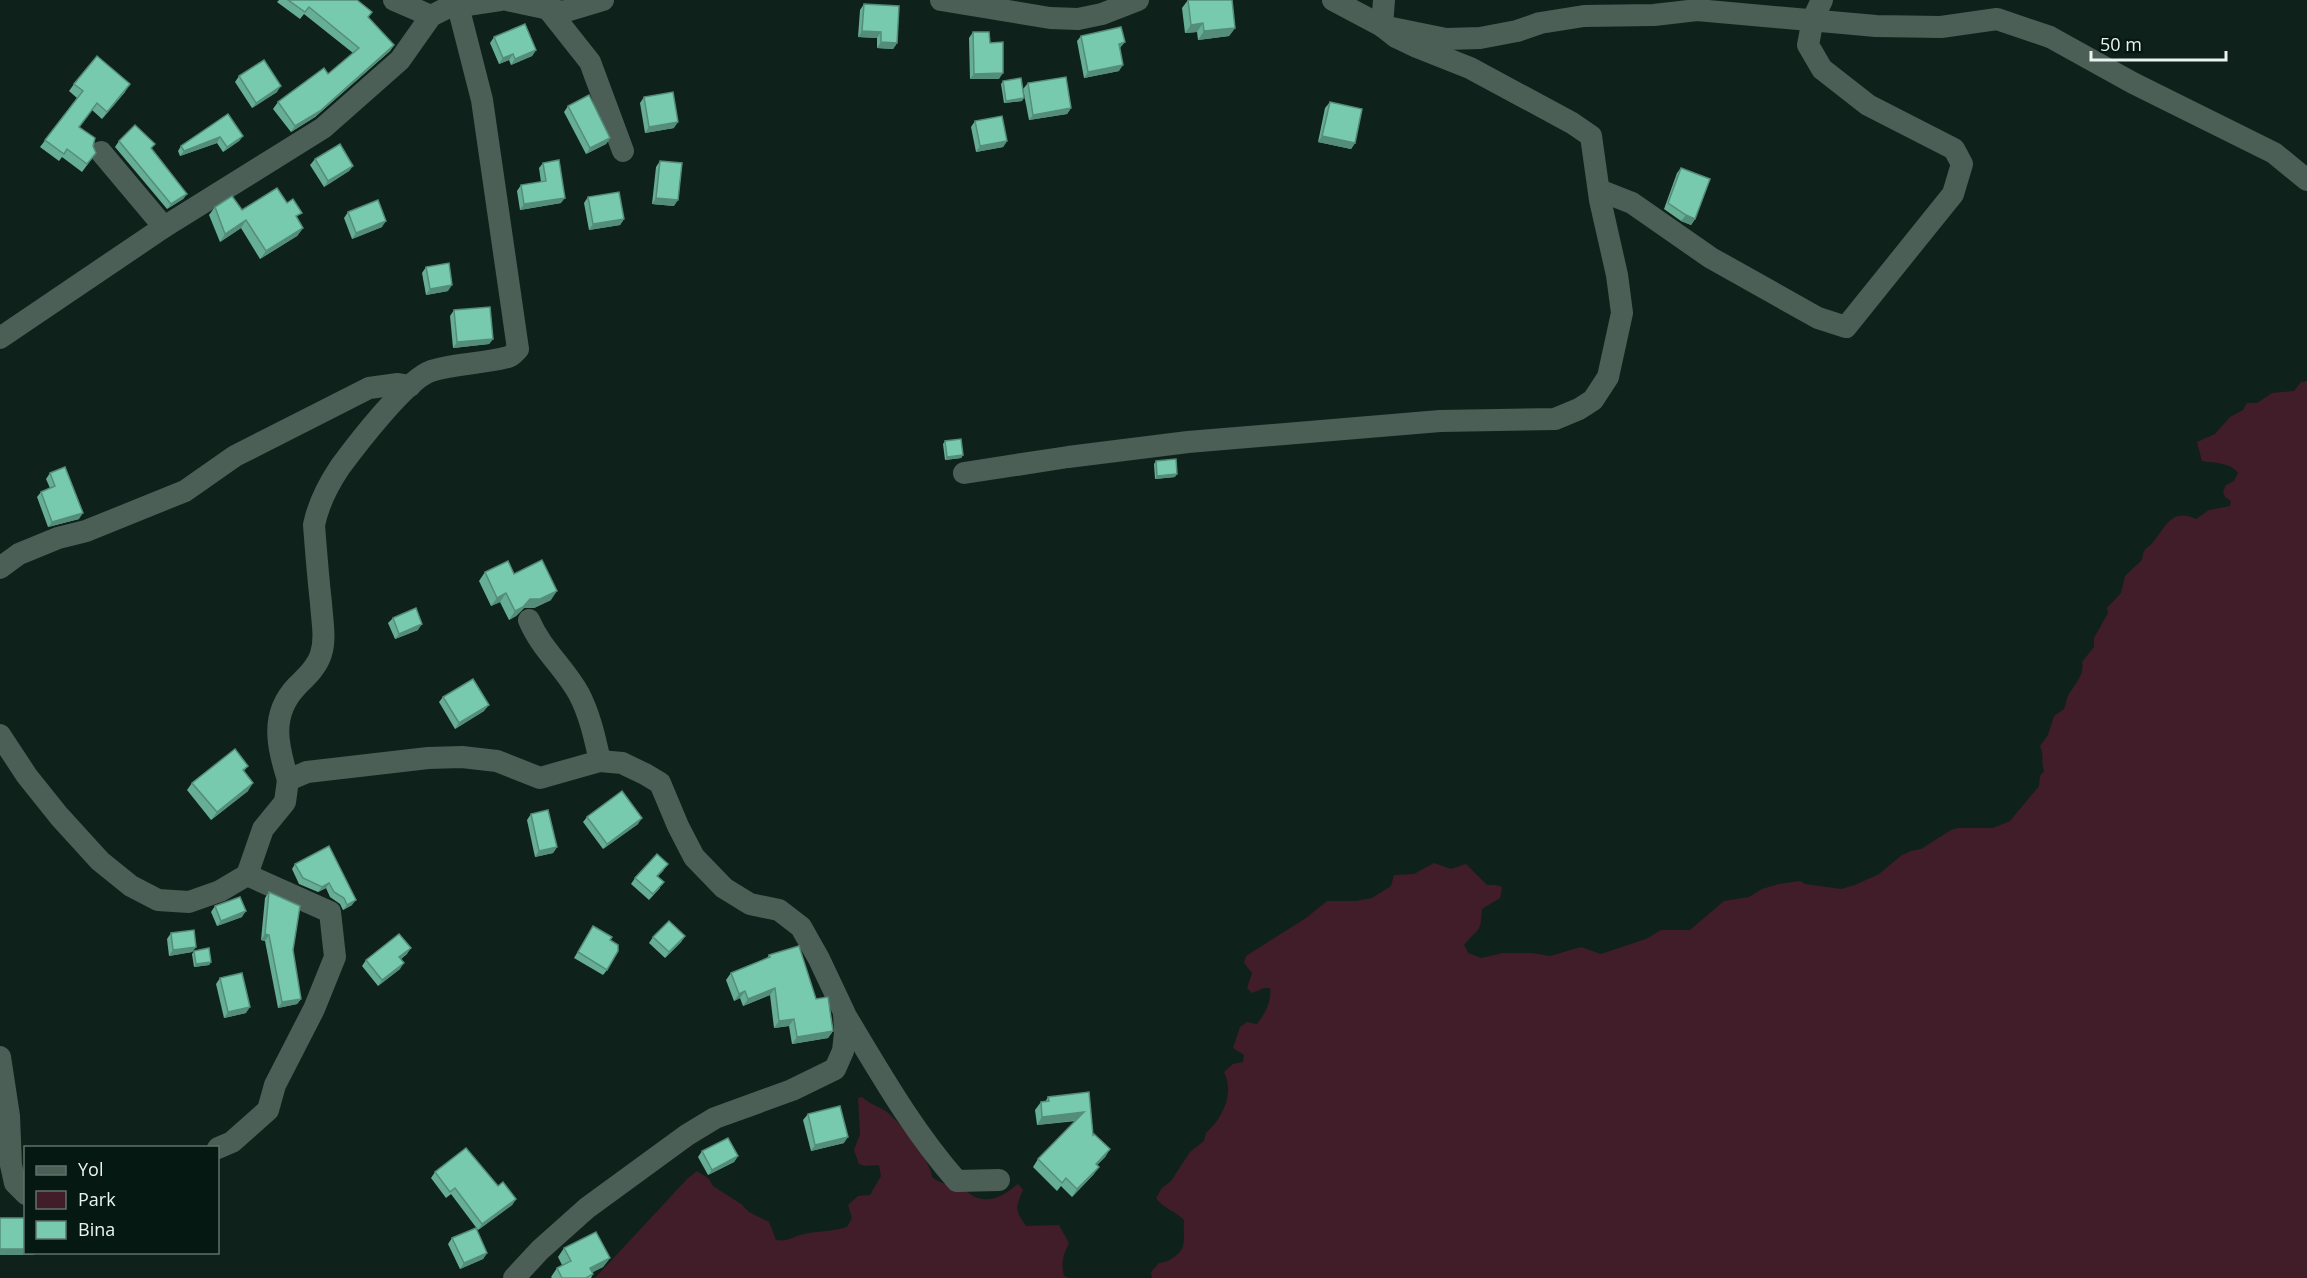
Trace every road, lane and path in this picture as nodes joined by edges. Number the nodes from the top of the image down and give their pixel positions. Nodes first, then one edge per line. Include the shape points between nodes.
1 (394, 0) edge
2 (500, 0) edge
3 (507, 0) edge
4 (603, 0) edge
5 (941, 0) edge
6 (1138, 0) edge
7 (1333, 0) edge
8 (1384, 0) edge
9 (458, 6) junction
10 (548, 9) junction
11 (1817, 10) edge
12 (431, 16) junction
13 (1382, 26) junction
14 (623, 151) dead end
15 (101, 152) dead end
16 (2307, 180) edge
17 (1599, 190) junction
18 (164, 227) junction
19 (0, 338) edge
20 (410, 386) junction
21 (964, 473) dead end
22 (0, 568) edge
23 (530, 620) dead end
24 (0, 735) edge
25 (600, 761) junction
26 (288, 780) junction
27 (247, 875) junction
28 (844, 1012) junction
29 (0, 1056) edge
30 (219, 1148) edge
31 (999, 1180) dead end
32 (24, 1192) edge
33 (514, 1278) edge

1 - 12 street
2 - 9 street
3 - 10 street
4 - 10 street via 563,12
5 - 6 street via 1078,19
7 - 13 street
8 - 13 street
9 - 12 street
9 - 20 street via 482,100 519,349 510,357 448,366 428,373
10 - 14 street via 590,62
11 - 13 street via 1697,10 1584,16 1480,38 1446,39
11 - 16 street via 1876,26 1941,27 1997,20 2050,37 2274,153
11 - 17 street via 1808,45 1822,69 1868,105 1954,149 1962,164 1953,194 1846,327 1818,318 1711,258 1632,203
12 - 18 street via 400,60 323,128
13 - 17 street via 1396,37 1470,68 1591,136
15 - 18 street
17 - 21 street via 1622,313 1608,377 1593,400 1580,409 1555,419 1440,421 1188,442
18 - 19 street
20 - 22 street via 369,388 235,456 185,491 86,531 58,537 19,554
20 - 26 street via 339,468 317,510 314,525 323,634 321,654 279,716 278,748
23 - 25 street via 545,649 578,692
24 - 27 street via 59,816 100,861 131,886 158,900 189,902 220,891
25 - 26 street via 540,778 497,761 428,758 307,772
25 - 28 street via 622,762 660,783 694,857 724,888 750,904 779,910 801,927
26 - 27 street via 285,802 263,829
27 - 30 street via 330,912 335,957 314,1009 275,1085 268,1110 232,1142
28 - 31 street via 887,1086 957,1181
28 - 33 street via 844,1042 835,1069 792,1090 715,1118 687,1135 587,1209
29 - 32 street via 11,1165 15,1183

